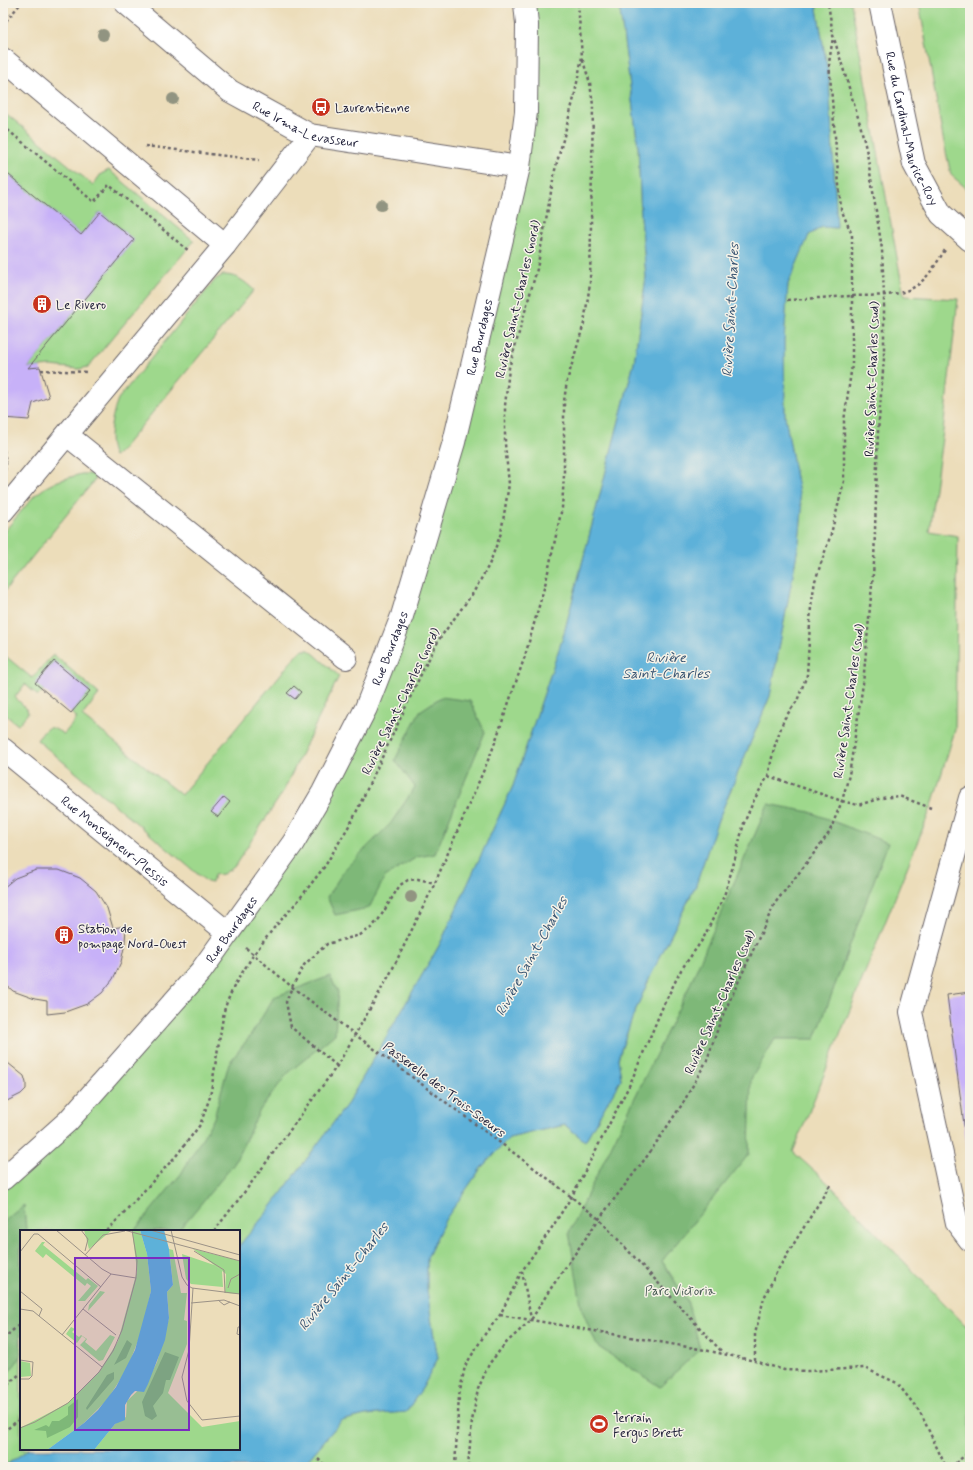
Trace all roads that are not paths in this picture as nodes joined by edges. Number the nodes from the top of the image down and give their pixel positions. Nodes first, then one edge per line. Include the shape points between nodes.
1 (126, 3) edge
2 (525, 3) edge
3 (880, 3) edge
4 (3, 59) edge
5 (310, 135) junction
6 (519, 167) junction
7 (964, 235) edge
8 (225, 245) junction
9 (67, 435) junction
10 (3, 511) edge
11 (346, 658) dead end
12 (3, 749) edge
13 (970, 798) edge
14 (228, 933) junction
15 (3, 1179) edge
16 (970, 1240) edge

1 - 5 street, Rue Irma-Levasseur via 230,91
2 - 6 street, Rue Bourdages via 526,112
3 - 7 street, Rue du Cardinal-Maurice-Roy via 914,164 941,214
4 - 8 street
5 - 6 street, Rue Irma-Levasseur
5 - 8 street
6 - 14 street, Rue Bourdages via 454,442 402,616 366,708 323,792 293,843
8 - 9 street
9 - 10 street
9 - 11 street
12 - 14 street, Rue Monseigneur-Plessis
13 - 16 street via 911,1012 957,1223
14 - 15 street, Rue Bourdages via 201,971 68,1121

